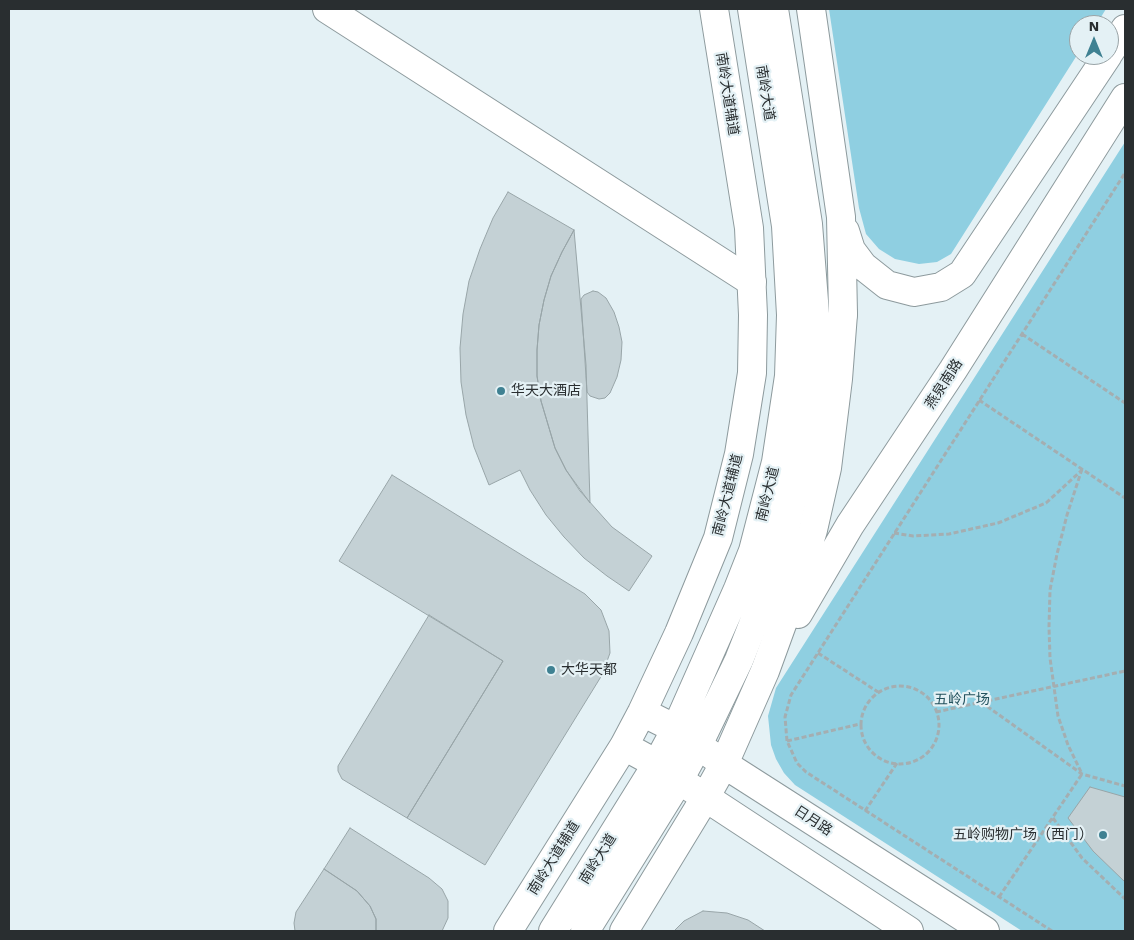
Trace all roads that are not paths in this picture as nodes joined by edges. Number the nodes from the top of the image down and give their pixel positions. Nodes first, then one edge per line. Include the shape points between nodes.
1 (327, 9) edge
2 (714, 9) edge
3 (752, 9) edge
4 (774, 9) edge
5 (811, 9) edge
6 (1101, 65) edge
7 (1125, 98) edge
8 (841, 217) junction
9 (752, 282) junction
10 (843, 314) junction
11 (801, 464) junction
12 (765, 671) junction
13 (642, 712) junction
14 (676, 729) junction
15 (698, 745) junction
16 (624, 746) junction
17 (657, 764) junction
18 (724, 764) junction
19 (679, 780) junction
20 (705, 798) junction
21 (508, 931) edge
22 (553, 931) edge
23 (586, 931) edge
24 (624, 931) edge
25 (909, 931) edge
26 (985, 931) edge

1 - 9 main road
2 - 9 main road, 南岭大道辅道 via 749,228
3 - 14 main road, 南岭大道 via 786,226 791,315 789,376 776,462 753,551
4 - 11 main road, 南岭大道 via 808,224 815,314 809,415
5 - 8 main road
6 - 8 main road via 962,274 941,287 914,292 887,286 863,266 851,250
7 - 12 main road, 燕泉南路 via 953,370 850,525
8 - 10 main road
9 - 13 main road, 南岭大道辅道 via 752,374 727,507 700,584
10 - 11 main road via 828,380
10 - 12 main road via 827,468 813,530
11 - 15 main road, 南岭大道 via 788,521 764,597 739,660
12 - 18 main road
13 - 14 main road, 日月路
13 - 16 main road, 南岭大道辅道
14 - 15 main road, 日月路
14 - 17 main road, 南岭大道
15 - 18 main road, 日月路
15 - 19 main road, 南岭大道
16 - 17 main road
16 - 21 main road, 南岭大道辅道
17 - 19 main road
17 - 22 main road, 南岭大道
18 - 20 main road
18 - 26 main road, 日月路
19 - 20 main road
19 - 23 main road, 南岭大道
20 - 24 main road
20 - 25 main road

